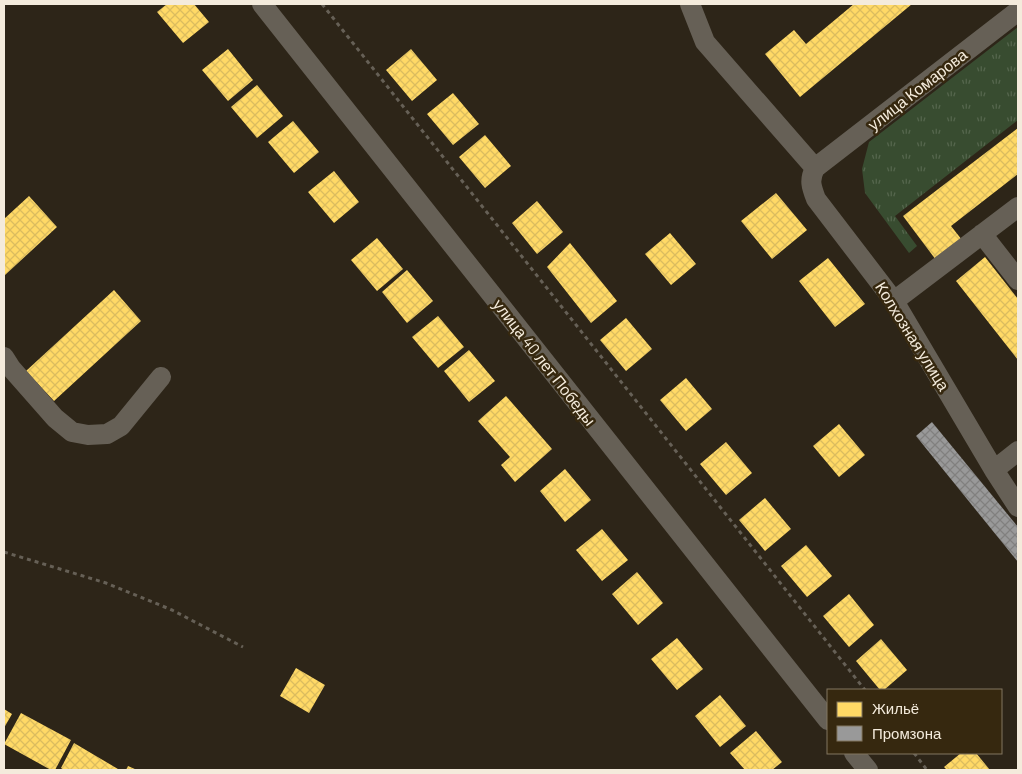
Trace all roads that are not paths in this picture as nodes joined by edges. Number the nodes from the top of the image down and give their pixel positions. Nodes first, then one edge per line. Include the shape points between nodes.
1 (262, 4) edge
2 (690, 4) edge
3 (1018, 11) edge
4 (816, 168) junction
5 (1018, 207) edge
6 (982, 234) junction
7 (1018, 280) edge
8 (894, 301) junction
9 (4, 357) edge
10 (160, 377) dead end
11 (1018, 451) edge
12 (994, 470) junction
13 (1018, 507) edge
14 (827, 719) edge
15 (855, 754) edge
16 (868, 770) edge

1 - 14 street, улица 40 лет Победы
2 - 4 street via 705,42
3 - 4 street, улица Комарова
4 - 8 street, Колхозная улица via 811,186 816,198
5 - 6 street
6 - 7 street
6 - 8 street
8 - 12 street, Колхозная улица
9 - 10 street via 55,418 72,432 88,436 108,434 121,426
11 - 12 street
12 - 13 street, Колхозная улица
15 - 16 street

